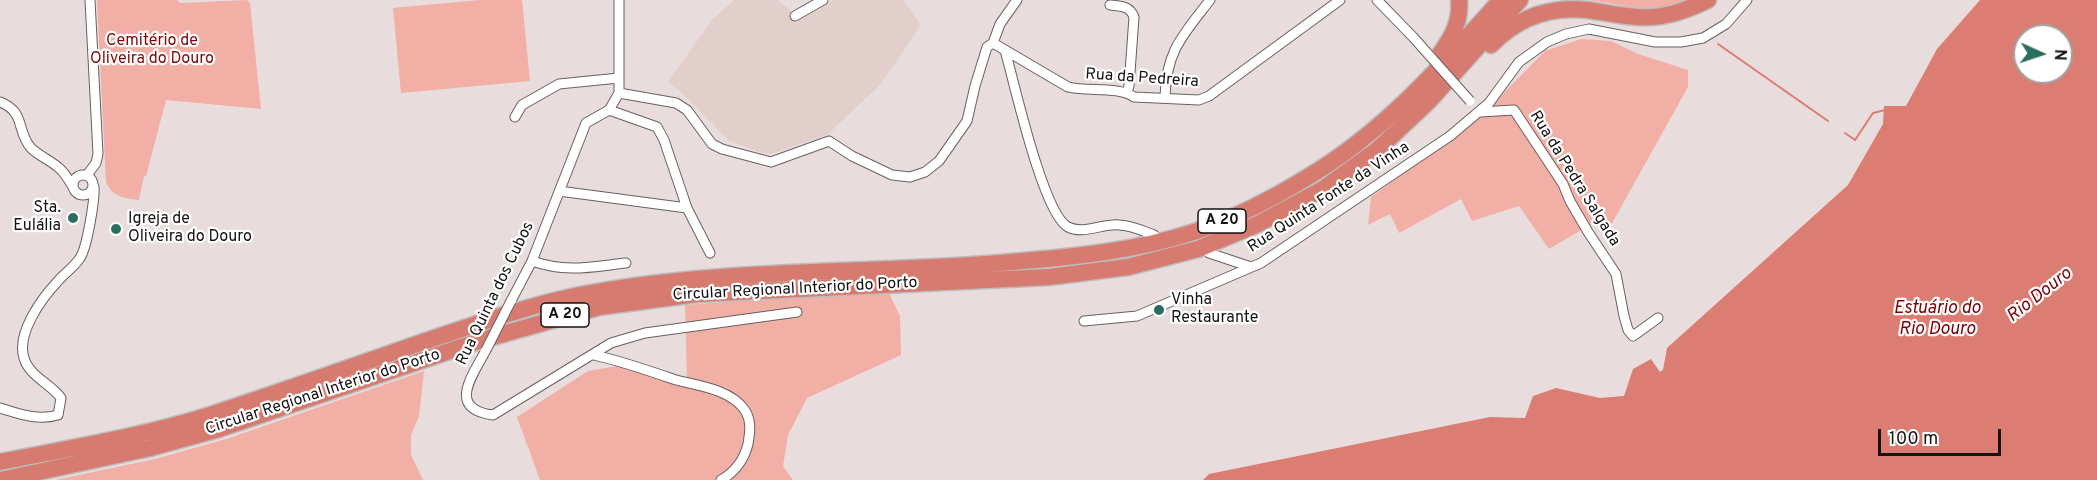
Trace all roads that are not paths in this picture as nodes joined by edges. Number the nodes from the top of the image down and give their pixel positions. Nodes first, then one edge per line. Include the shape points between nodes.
1 (90, 0) edge
2 (619, 0) edge
3 (823, 0) edge
4 (1017, 0) edge
5 (1210, 0) edge
6 (1340, 0) edge
7 (1377, 0) edge
8 (1459, 0) edge
9 (1501, 0) edge
10 (1520, 0) edge
11 (1708, 0) edge
12 (1747, 0) edge
13 (1110, 4) dead end
14 (795, 16) dead end
15 (993, 43) junction
16 (1005, 50) junction
17 (619, 78) junction
18 (1127, 92) junction
19 (619, 93) junction
20 (1165, 97) junction
21 (0, 102) edge
22 (609, 110) junction
23 (1408, 111) junction
24 (1480, 112) junction
25 (514, 117) dead end
26 (56, 165) junction
27 (83, 175) junction
28 (93, 186) junction
29 (75, 190) junction
30 (559, 191) junction
31 (687, 208) junction
32 (89, 225) junction
33 (1154, 235) dead end
34 (710, 253) dead end
35 (1209, 253) dead end
36 (531, 261) junction
37 (626, 263) dead end
38 (1251, 267) junction
39 (797, 312) dead end
40 (1658, 318) dead end
41 (1084, 321) dead end
42 (594, 354) junction
43 (0, 408) edge
44 (241, 413) junction
45 (0, 462) edge
46 (1, 480) edge
47 (721, 480) edge

1 - 27 street via 98,154 96,163
2 - 17 street
3 - 14 street
4 - 15 street via 1000,24
5 - 20 street via 1169,60
6 - 20 street, Rua da Pedreira via 1209,96 1199,100
7 - 24 street, bridge
8 - 23 highway via 1459,20 1452,38
9 - 23 highway, Circular Regional Interior do Porto / A 20 via 1424,85
10 - 23 highway, Circular Regional Interior do Porto / A 20
11 - 23 highway via 1663,16 1565,9 1544,12 1504,32 1440,99
12 - 24 street, Rua Quinta Fonte da Vinha via 1712,34 1681,42 1655,42 1589,29 1566,34 1519,62
13 - 18 street via 1126,7 1134,17
15 - 16 street, Rua da Pedreira
15 - 19 street via 987,47 967,121 939,161 910,177 892,175 829,141 771,162 722,149 712,144 687,110 676,103
16 - 18 street, Rua da Pedreira via 1068,87
16 - 33 street via 1032,150 1058,217 1068,227 1077,229 1117,224
17 - 19 street
17 - 25 street via 559,84 522,105
18 - 20 street, Rua da Pedreira via 1134,97
19 - 22 street, Rua Quinta dos Cubos
21 - 26 street via 18,116 31,147
22 - 30 street, Rua Quinta dos Cubos via 586,123
22 - 31 street via 657,127
23 - 44 highway, Circular Regional Interior do Porto / A 20 via 1314,174 1251,209 1194,232 1125,250 976,266 733,277 639,285 571,297 474,325
24 - 38 street, Rua Quinta Fonte da Vinha via 1450,136
24 - 40 street, Rua da Pedra Salgada via 1514,110 1616,274 1624,316 1633,336
26 - 27 street
26 - 29 street
27 - 28 street via 92,180
27 - 29 street via 75,179
28 - 29 street via 88,195
28 - 32 street
29 - 32 street via 85,206
30 - 31 street
30 - 36 street, Rua Quinta dos Cubos
31 - 34 street
32 - 43 street via 85,250 30,318 23,343 24,358 33,372 61,398 58,415 34,418
35 - 38 street
36 - 37 street via 572,270
36 - 42 street, Rua Quinta dos Cubos, bridge via 466,388 471,408 493,415
38 - 41 street, Rua Quinta Fonte da Vinha via 1137,316
39 - 42 street via 645,333 611,343
42 - 47 street via 708,388 743,408 749,419 746,452 730,475
44 - 45 highway, Circular Regional Interior do Porto / A 20
44 - 46 highway, Circular Regional Interior do Porto / A 20 via 150,448

